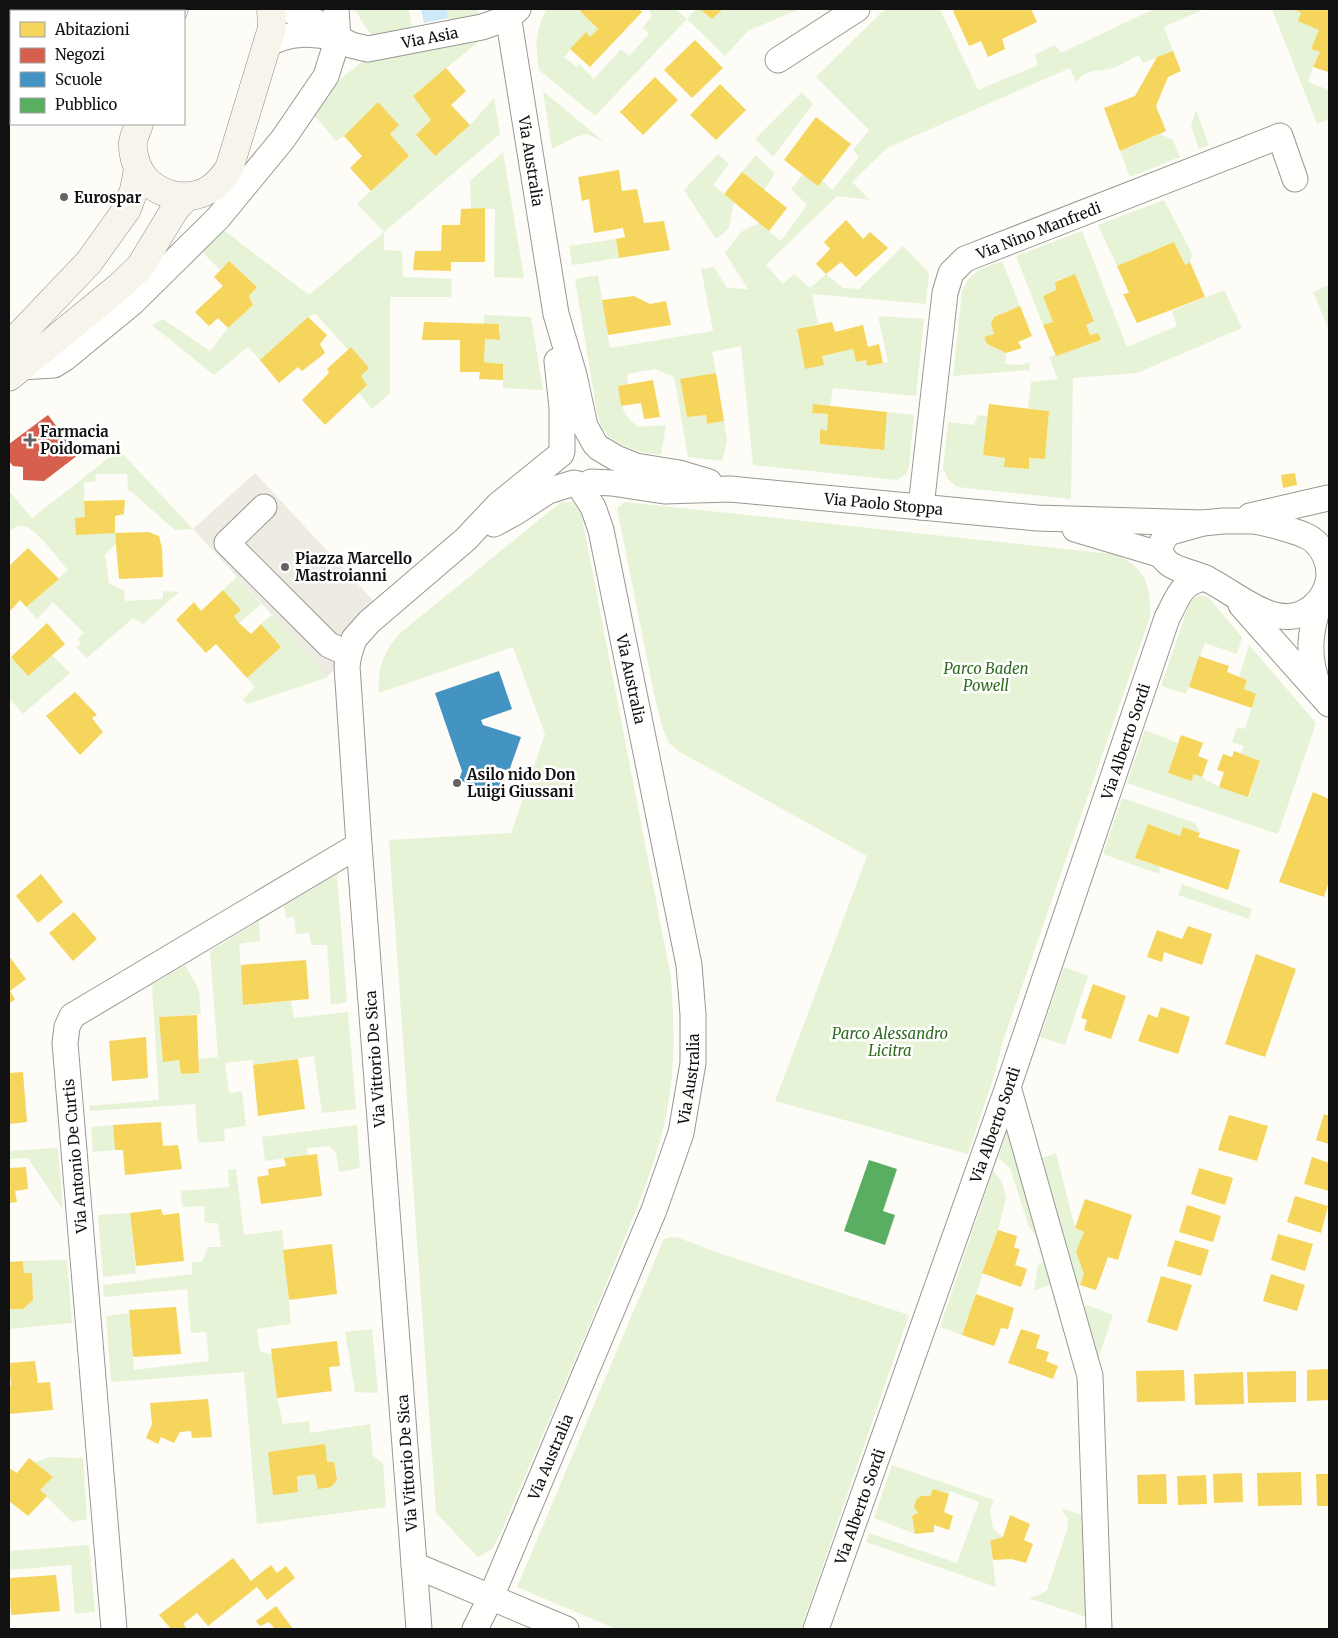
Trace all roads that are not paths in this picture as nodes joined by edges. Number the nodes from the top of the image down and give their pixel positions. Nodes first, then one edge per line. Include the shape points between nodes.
1 (271, 9) edge
2 (287, 9) edge
3 (336, 9) edge
4 (857, 9) edge
5 (511, 12) edge
6 (338, 38) junction
7 (267, 45) junction
8 (778, 60) dead end
9 (139, 125) edge
10 (138, 169) junction
11 (1295, 179) dead end
12 (186, 197) junction
13 (556, 314) junction
14 (13, 364) edge
15 (597, 446) junction
16 (562, 452) junction
17 (589, 481) junction
18 (730, 489) junction
19 (1328, 498) edge
20 (264, 507) dead end
21 (921, 507) junction
22 (1037, 518) junction
23 (1213, 522) junction
24 (466, 539) junction
25 (1314, 540) edge
26 (1162, 556) junction
27 (1206, 578) junction
28 (1230, 592) junction
29 (1324, 596) edge
30 (1167, 618) junction
31 (349, 654) junction
32 (1325, 700) edge
33 (359, 845) junction
34 (1008, 1087) junction
35 (414, 1564) junction
36 (491, 1597) junction
37 (114, 1629) edge
38 (419, 1629) edge
39 (475, 1629) edge
40 (566, 1629) edge
41 (816, 1629) edge
42 (1099, 1629) edge

1 - 7 main road via 272,28
2 - 6 street via 316,22
3 - 6 street
4 - 8 street
5 - 6 street, Via Asia via 482,27 368,48 350,45
5 - 13 street, Via Australia
6 - 7 street via 292,34
6 - 14 street via 326,76 283,139 218,218 133,302 65,358 54,365
7 - 12 main road via 229,170 210,189
9 - 10 main road via 133,142
10 - 12 main road via 157,189
10 - 14 main road via 127,209
11 - 21 street, Via Nino Manfredi via 1280,136 965,259 951,273 945,293
12 - 14 main road via 175,209 140,267 120,286
13 - 15 street via 585,426
13 - 16 street
15 - 16 street via 574,441
15 - 17 street via 604,464
15 - 18 street via 636,466 679,473
16 - 17 street via 559,462 566,478
16 - 24 street via 498,505
17 - 18 street via 664,491
17 - 24 street via 548,491
17 - 36 street, Via Australia via 689,965 693,1064 681,1133 654,1210
18 - 21 street, Via Paolo Stoppa
19 - 23 street
19 - 25 street via 1305,511 1301,520 1301,526
20 - 31 street via 227,542 329,645
21 - 22 street, Via Paolo Stoppa
22 - 23 street, Via Paolo Stoppa
22 - 26 street, Via Paolo Stoppa
23 - 25 street via 1254,521
23 - 26 street via 1171,532 1162,542
24 - 31 street, Via Vittorio De Sica via 369,622 354,639
25 - 29 street via 1329,567
26 - 27 street, Via Paolo Stoppa via 1172,565
26 - 30 street, Via Alberto Sordi via 1167,582
27 - 28 street, Via Paolo Stoppa
27 - 30 street, Via Alberto Sordi via 1189,583
28 - 29 street, Via Paolo Stoppa via 1265,612 1288,617 1310,609
28 - 32 street
29 - 32 street via 1314,618 1310,657
30 - 34 street, Via Alberto Sordi
31 - 33 street, Via Vittorio De Sica via 347,666
33 - 35 street, Via Vittorio De Sica
33 - 37 street, Via Antonio De Curtis via 72,1016 67,1027 66,1053
34 - 41 street, Via Alberto Sordi
34 - 42 street via 1090,1376
35 - 36 street
35 - 38 street, Via Vittorio De Sica
36 - 39 street, Via Australia
36 - 40 street

